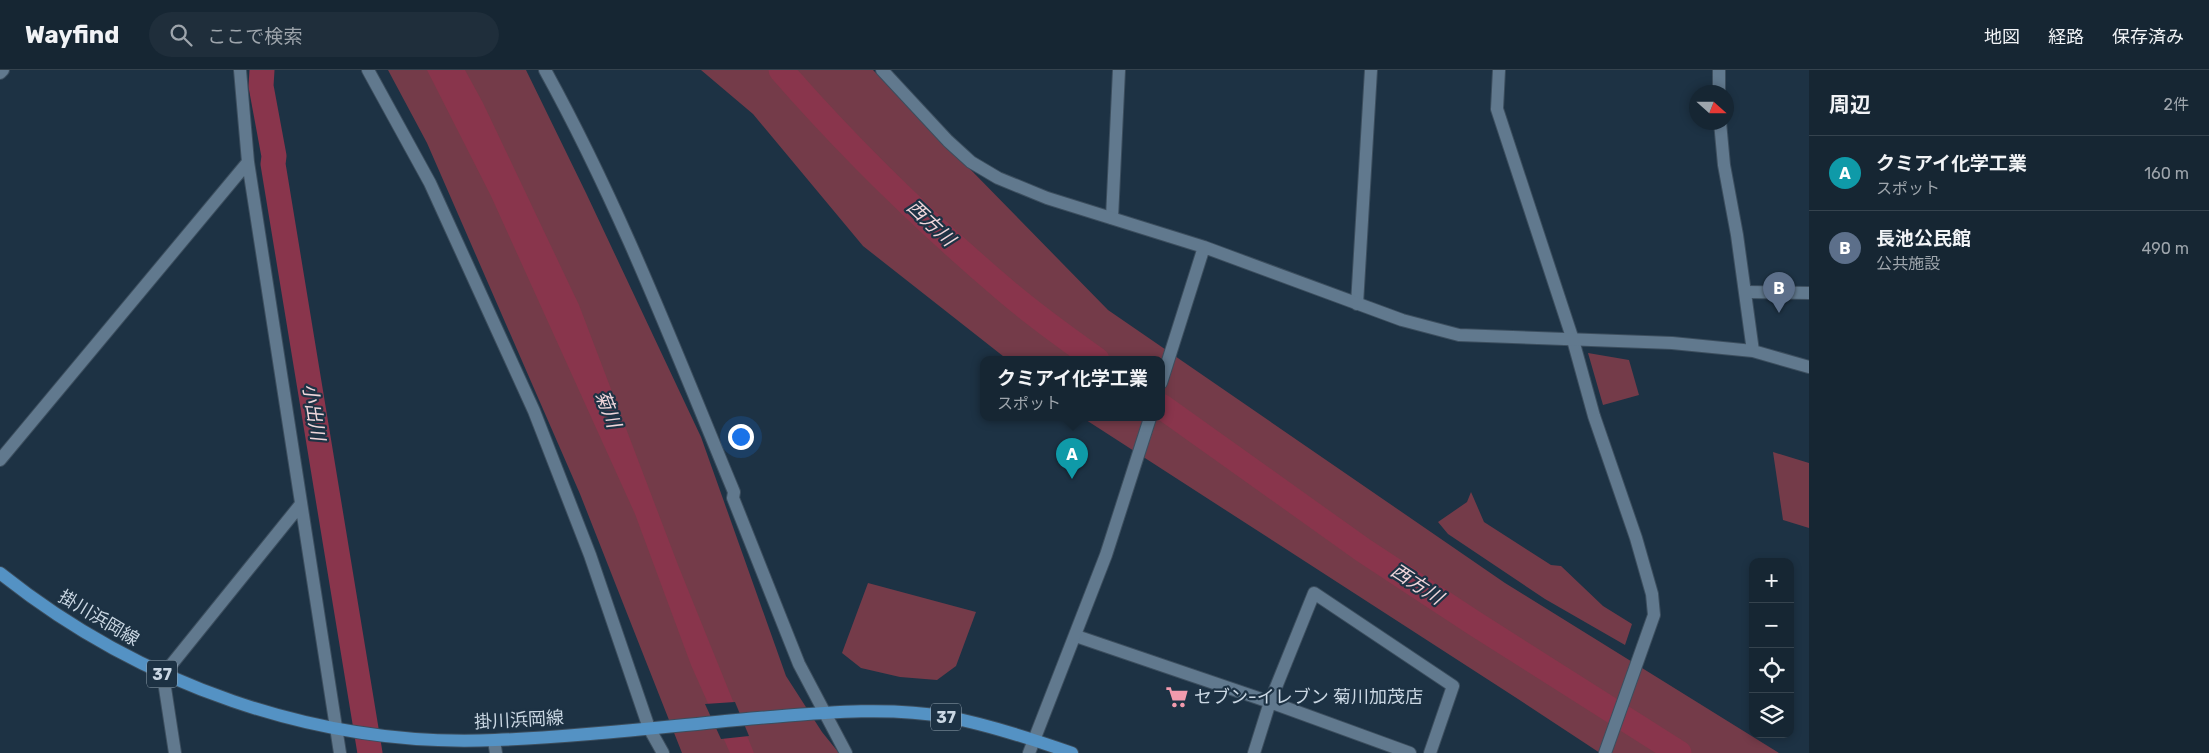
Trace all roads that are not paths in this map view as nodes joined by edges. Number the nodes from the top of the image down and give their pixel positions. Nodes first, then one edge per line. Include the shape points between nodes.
1 (3, 70) edge
2 (240, 70) edge
3 (368, 70) edge
4 (546, 70) edge
5 (882, 70) edge
6 (1119, 70) edge
7 (1371, 70) edge
8 (1499, 70) edge
9 (1718, 70) edge
10 (0, 73) edge
11 (1719, 85) edge
12 (1721, 130) edge
13 (248, 162) junction
14 (1112, 218) junction
15 (1204, 247) junction
16 (1746, 292) junction
17 (1809, 294) edge
18 (1358, 304) junction
19 (1573, 340) junction
20 (1753, 351) junction
21 (1809, 367) edge
22 (1165, 370) edge
23 (1149, 421) edge
24 (0, 460) edge
25 (301, 504) junction
26 (0, 574) edge
27 (1076, 636) junction
28 (163, 675) junction
29 (1270, 702) junction
30 (820, 713) junction
31 (649, 728) junction
32 (340, 730) junction
33 (1035, 740) junction
34 (495, 747) edge
35 (1605, 752) edge
36 (175, 753) edge
37 (340, 753) edge
38 (663, 753) edge
39 (846, 753) edge
40 (1029, 753) edge
41 (1072, 753) edge
42 (1254, 753) edge
43 (1410, 753) edge
44 (1430, 753) edge

1 - 10 street
2 - 13 street
3 - 31 street via 430,183 534,411 590,555
4 - 30 street via 618,214 734,492 733,498
5 - 14 street via 971,162 998,178 1048,198
6 - 14 street
7 - 18 street
8 - 19 street via 1497,109
9 - 11 street
12 - 16 street
13 - 24 street
13 - 25 street
14 - 15 street
15 - 18 street
15 - 22 street
16 - 17 street
16 - 20 street
18 - 19 street via 1459,335
19 - 20 street via 1672,343
19 - 35 street via 1594,416 1636,538 1652,594 1654,615
20 - 21 street
23 - 27 street
25 - 28 street
25 - 32 street
26 - 28 main road, 掛川浜岡線 / 37 via 111,649
27 - 29 street
27 - 33 street
28 - 32 main road, 掛川浜岡線 / 37 via 230,701
28 - 36 street
29 - 42 street
29 - 43 street
29 - 44 street via 1314,593 1453,686
30 - 31 main road, 掛川浜岡線 / 37
30 - 33 main road, 掛川浜岡線 / 37 via 888,712 947,717
30 - 39 street
31 - 34 main road, 掛川浜岡線 / 37
31 - 38 street
32 - 34 main road, 掛川浜岡線 / 37 via 380,737
32 - 37 street
33 - 40 street
33 - 41 main road, 掛川浜岡線 / 37

